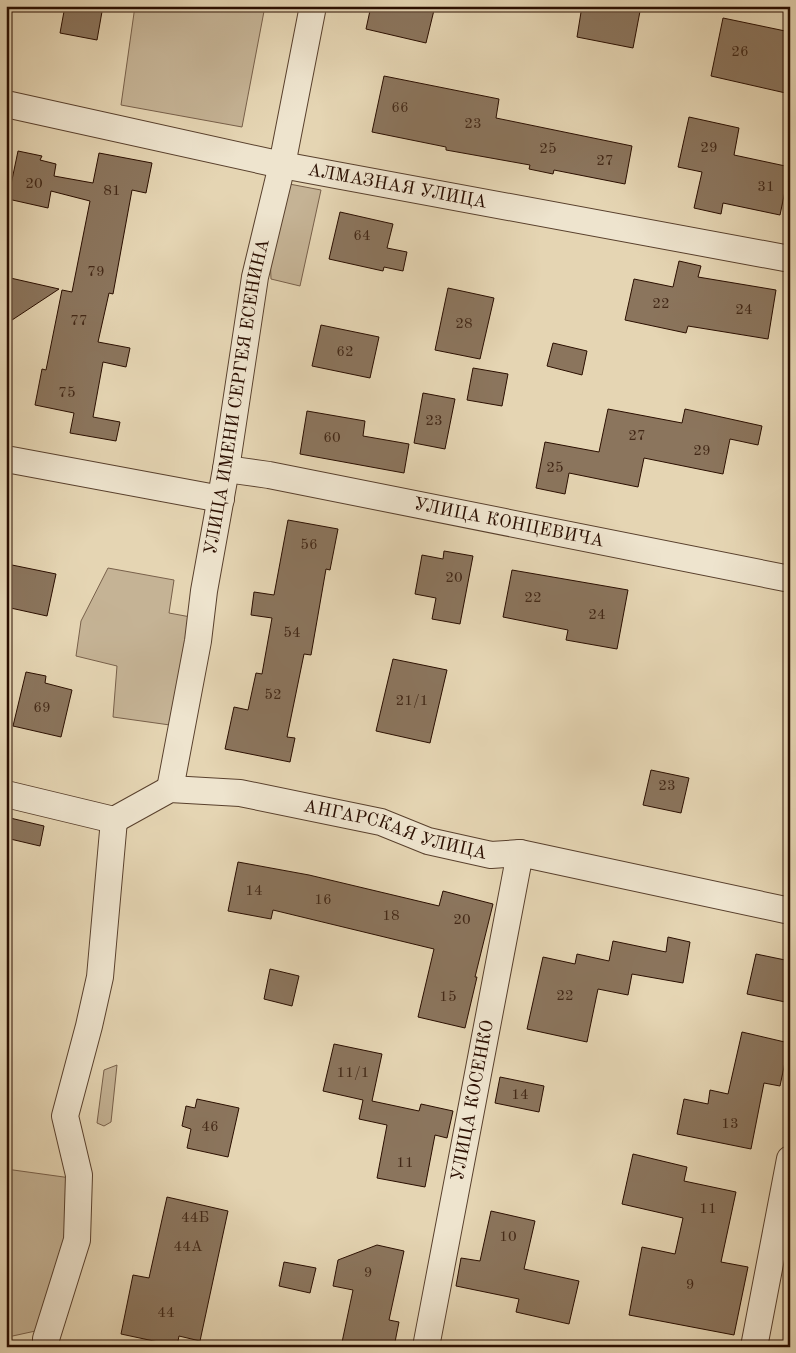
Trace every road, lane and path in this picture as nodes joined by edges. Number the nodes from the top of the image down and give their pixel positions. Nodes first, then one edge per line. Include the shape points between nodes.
1 (313, 6) edge
2 (6, 104) edge
3 (282, 165) junction
4 (790, 259) edge
5 (6, 459) edge
6 (226, 469) junction
7 (220, 498) junction
8 (790, 579) edge
9 (170, 789) junction
10 (6, 794) edge
11 (114, 820) junction
12 (520, 854) junction
13 (790, 911) edge
14 (790, 1159) edge
15 (46, 1347) edge
16 (426, 1347) edge
17 (754, 1347) edge

1 - 3 street, УЛИЦА ИМЕНИ СЕРГЕЯ ЕСЕНИНА
2 - 3 street, АЛМАЗНАЯ УЛИЦА
3 - 4 street, АЛМАЗНАЯ УЛИЦА
3 - 6 street, УЛИЦА ИМЕНИ СЕРГЕЯ ЕСЕНИНА via 255,277
5 - 7 street
6 - 7 street, УЛИЦА ИМЕНИ СЕРГЕЯ ЕСЕНИНА
6 - 8 street, УЛИЦА КОНЦЕВИЧА
7 - 9 street, УЛИЦА ИМЕНИ СЕРГЕЯ ЕСЕНИНА via 198,641
9 - 11 street
9 - 12 street, АНГАРСКАЯ УЛИЦА via 240,793 381,822 428,842 491,855
10 - 11 street
11 - 15 street via 100,977 65,1116 79,1175 77,1240 46,1338
12 - 13 street, АНГАРСКАЯ УЛИЦА
12 - 16 street, УЛИЦА КОСЕНКО
14 - 17 street

